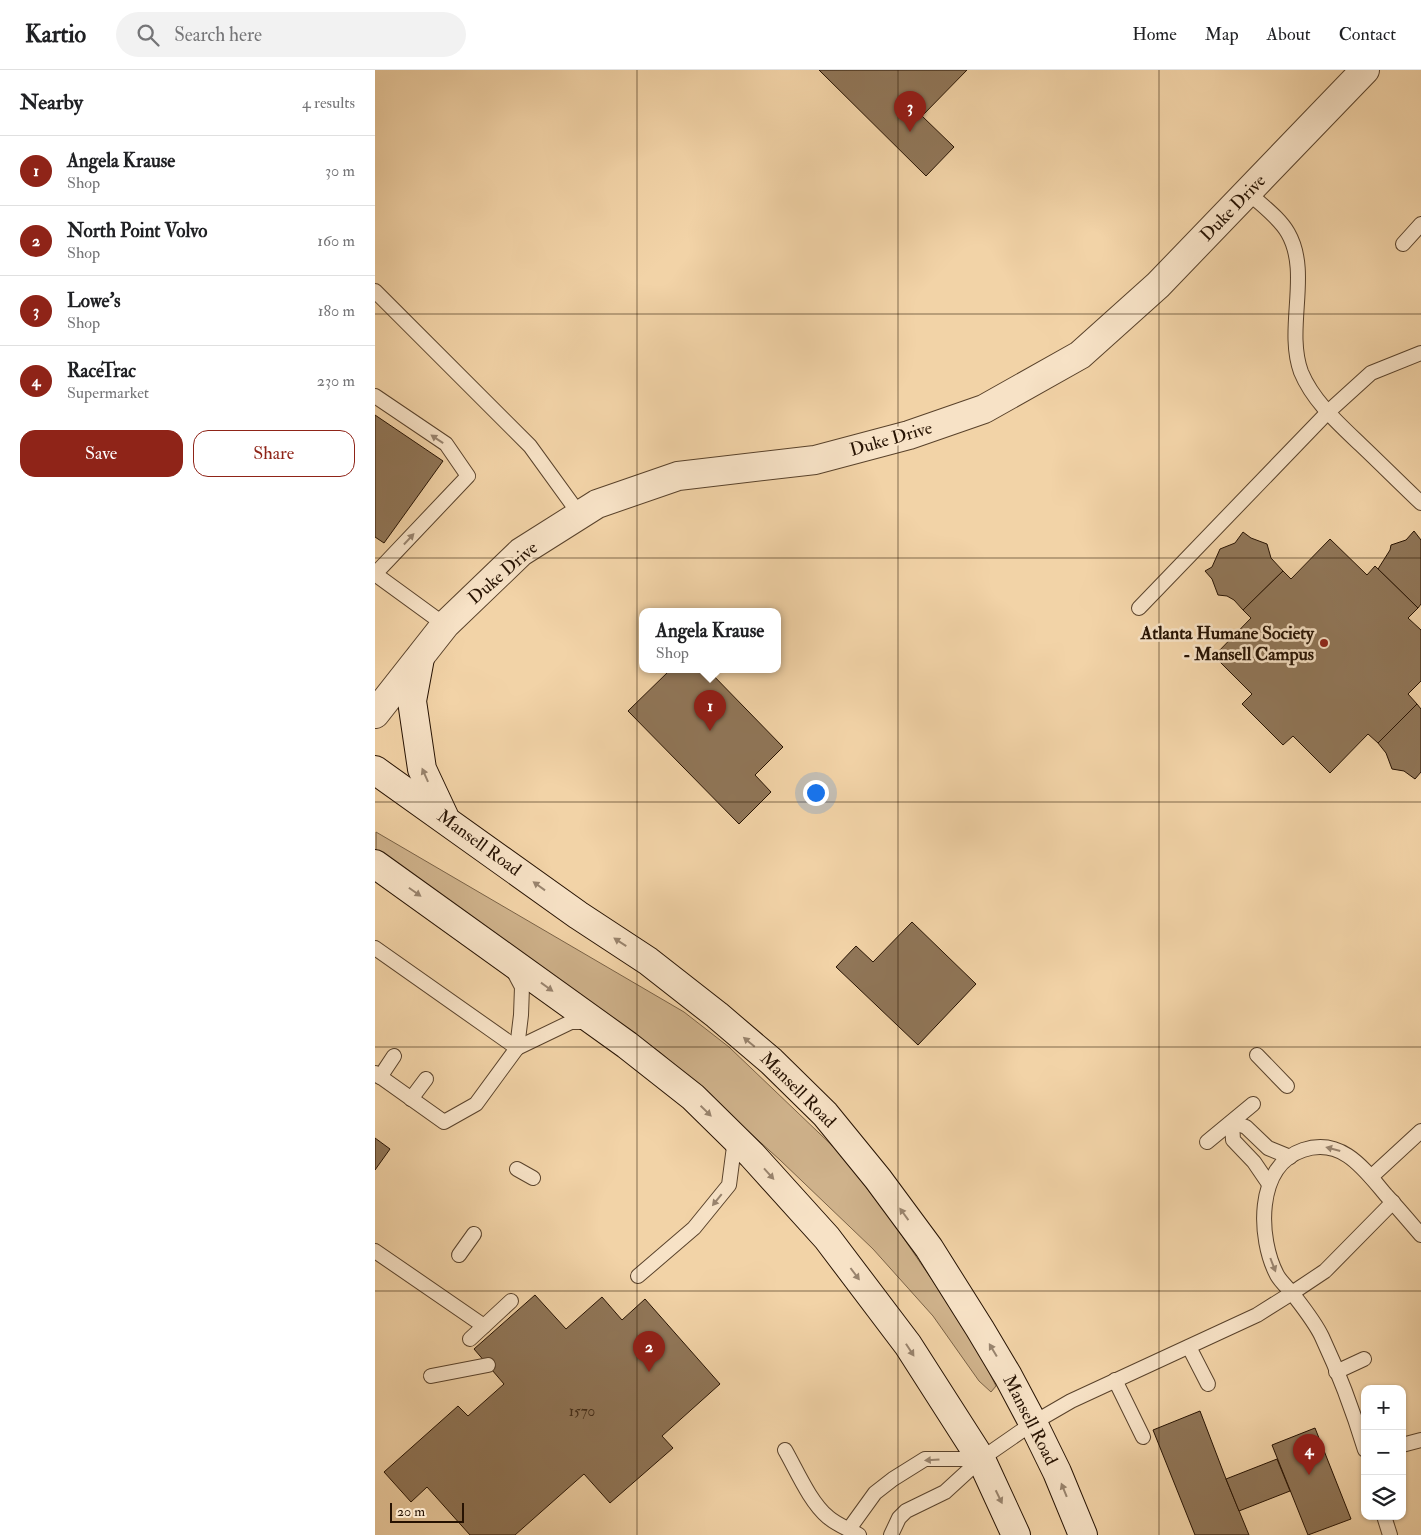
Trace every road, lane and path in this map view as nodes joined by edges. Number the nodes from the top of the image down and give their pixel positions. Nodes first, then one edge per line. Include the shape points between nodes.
1 (1365, 70) edge
2 (1248, 192) junction
3 (1421, 224) edge
4 (1403, 244) dead end
5 (375, 290) edge
6 (1421, 353) edge
7 (375, 396) edge
8 (1328, 412) junction
9 (1421, 503) edge
10 (580, 514) junction
11 (375, 574) edge
12 (1139, 608) dead end
13 (445, 625) junction
14 (420, 658) junction
15 (375, 714) edge
16 (375, 770) edge
17 (446, 819) junction
18 (375, 864) edge
19 (376, 952) edge
20 (507, 958) junction
21 (596, 1022) junction
22 (517, 1048) junction
23 (1257, 1055) dead end
24 (394, 1056) dead end
25 (378, 1075) edge
26 (426, 1079) dead end
27 (1287, 1086) dead end
28 (411, 1099) junction
29 (1253, 1104) dead end
30 (1232, 1122) junction
31 (1421, 1131) edge
32 (735, 1139) junction
33 (1207, 1142) dead end
34 (1290, 1157) junction
35 (517, 1170) dead end
36 (1371, 1177) junction
37 (533, 1178) dead end
38 (1269, 1184) junction
39 (1393, 1202) junction
40 (474, 1234) dead end
41 (1421, 1235) edge
42 (375, 1251) edge
43 (459, 1255) dead end
44 (638, 1276) dead end
45 (1292, 1293) junction
46 (511, 1301) dead end
47 (484, 1326) junction
48 (470, 1339) dead end
49 (1189, 1347) junction
50 (1364, 1359) dead end
51 (488, 1365) dead end
52 (1336, 1372) junction
53 (431, 1376) dead end
54 (1115, 1380) junction
55 (1208, 1384) dead end
56 (1033, 1424) junction
57 (1361, 1436) edge
58 (1143, 1437) dead end
59 (1421, 1440) edge
60 (1406, 1443) edge
61 (785, 1450) dead end
62 (981, 1459) junction
63 (1386, 1520) edge
64 (854, 1532) edge
65 (891, 1535) edge
66 (1016, 1535) edge
67 (1083, 1535) edge
68 (1390, 1535) edge

1 - 2 main road, Duke Drive
2 - 8 lane via 1282,225 1291,240 1297,263 1295,332 1298,360 1313,394
2 - 10 main road, Duke Drive via 1158,285 1080,355 984,409 909,435 815,460 678,476 597,504
3 - 4 lane
5 - 10 lane via 531,446
6 - 8 lane via 1371,373
11 -> 7 lane via 468,476 446,444
8 - 9 lane
8 - 12 lane
10 - 13 main road, Duke Drive via 521,552
11 - 13 lane
13 - 14 main road, Duke Drive
14 - 15 main road, Duke Drive
17 -> 14 main road via 422,770 412,701
16 - 17 main road, Mansell Road
56 -> 17 main road, Mansell Road via 981,1329 929,1248 825,1114 771,1060 648,961 578,915
18 -> 20 main road
19 - 22 lane via 467,1021
20 -> 21 main road
20 - 22 lane via 522,988
21 - 22 lane via 571,1022
21 -> 32 main road via 693,1097
22 - 28 lane via 476,1104 444,1122
23 - 27 lane
24 - 25 lane
25 - 28 lane
26 - 28 lane
29 - 30 lane
30 - 33 lane
30 - 34 lane via 1246,1128 1268,1148
30 - 38 lane via 1233,1140 1255,1162
31 - 36 lane
32 -> 44 lane via 729,1185 694,1228
32 -> 62 main road via 827,1238 908,1345
36 -> 34 lane via 1358,1162 1329,1147 1313,1146
34 - 38 lane via 1277,1169
35 - 37 lane
36 - 39 lane
38 -> 45 lane via 1265,1206 1268,1246 1278,1277
39 - 41 lane
39 - 45 lane via 1325,1271
40 - 43 lane
42 - 47 lane
45 - 49 lane via 1257,1315
45 - 52 lane via 1321,1335
46 - 47 lane
47 - 48 lane
49 - 54 lane
49 - 55 lane
50 - 52 lane
51 - 53 lane
52 - 57 lane
54 - 56 lane
54 - 58 lane
56 - 62 lane
67 -> 56 main road, Mansell Road
59 - 60 lane
61 - 64 lane via 823,1512
62 -> 64 lane via 925,1459 875,1494
62 - 65 lane via 945,1492 906,1511
62 -> 66 main road
63 - 68 lane

